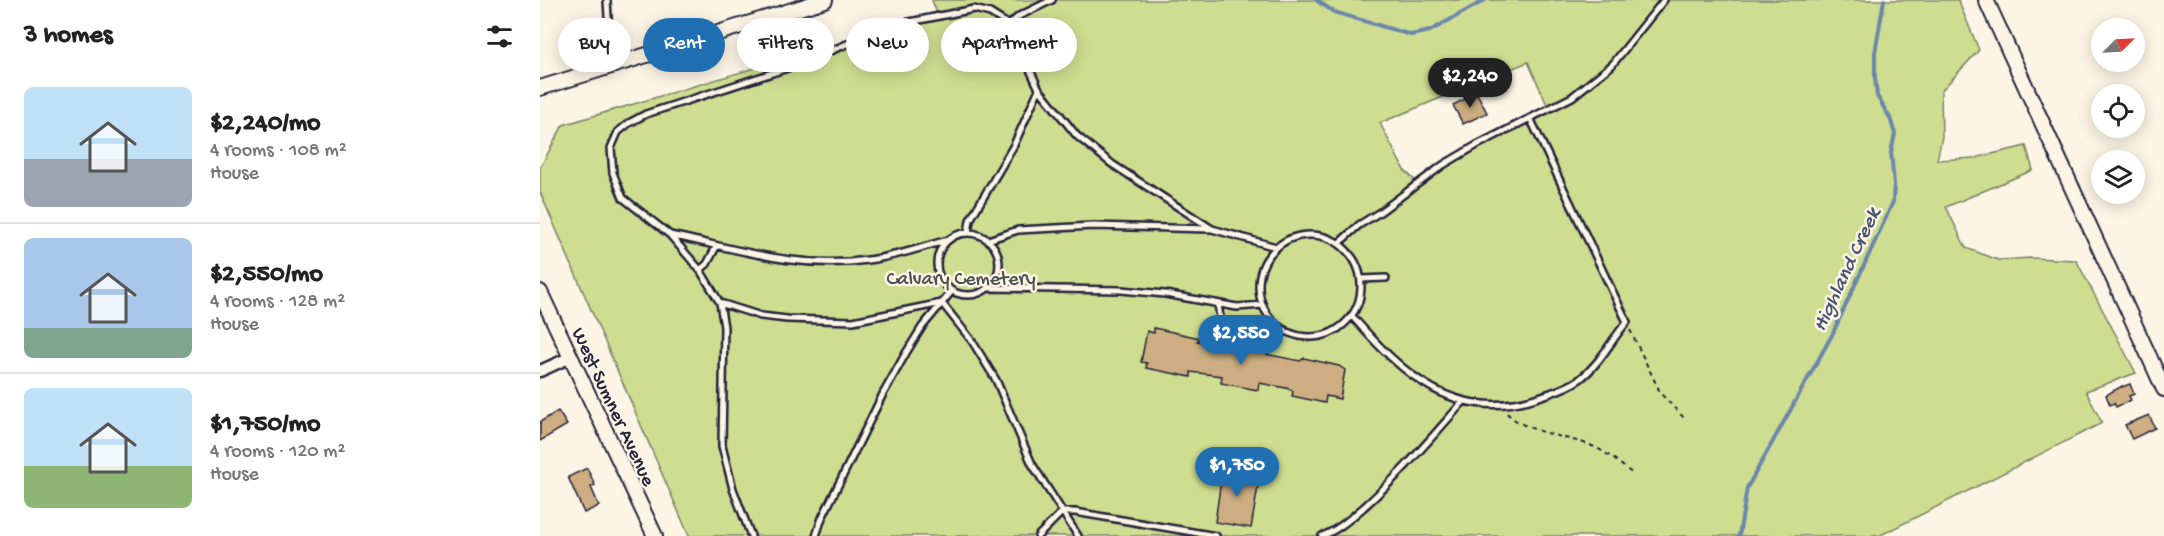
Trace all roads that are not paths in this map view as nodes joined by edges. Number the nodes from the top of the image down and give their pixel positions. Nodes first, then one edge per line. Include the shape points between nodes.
1 (607, 0) edge
2 (825, 0) edge
3 (1052, 0) edge
4 (1664, 0) edge
5 (1986, 0) edge
6 (608, 18) edge
7 (998, 18) edge
8 (1017, 18) edge
9 (631, 60) edge
10 (591, 72) edge
11 (1031, 72) edge
12 (540, 88) edge
13 (1039, 89) junction
14 (1530, 118) junction
15 (1212, 229) junction
16 (968, 233) junction
17 (670, 235) junction
18 (948, 240) junction
19 (988, 240) junction
20 (1339, 243) junction
21 (716, 247) junction
22 (1276, 247) junction
23 (700, 270) junction
24 (1386, 278) dead end
25 (1361, 279) junction
26 (989, 288) junction
27 (952, 291) junction
28 (540, 292) edge
29 (720, 303) junction
30 (942, 303) junction
31 (1218, 304) junction
32 (1263, 305) junction
33 (1352, 316) junction
34 (1285, 330) junction
35 (571, 357) junction
36 (540, 371) edge
37 (2164, 389) edge
38 (1462, 402) junction
39 (1062, 512) junction
40 (656, 536) edge
41 (751, 536) edge
42 (816, 536) edge
43 (1038, 536) edge
44 (1078, 536) edge
45 (1216, 536) edge
46 (1322, 536) edge

1 - 6 lane
2 - 9 main road
3 - 8 lane
4 - 14 lane via 1612,64 1572,97
5 - 37 main road
7 - 17 lane via 974,9 905,23 629,123 618,132 611,148 612,173 623,198
10 - 12 main road
11 - 13 lane
13 - 15 lane via 1077,136 1112,164
13 - 16 lane via 1014,145 970,220
14 - 20 lane via 1443,165
14 - 38 lane via 1627,322 1581,378 1561,390 1506,405
15 - 19 lane via 1083,226 1018,230
15 - 22 lane
16 - 18 lane
16 - 19 lane
17 - 21 lane
17 - 23 lane
18 - 21 lane via 869,260 820,263 785,261
18 - 27 lane via 937,259 937,270
19 - 26 lane via 995,248 1000,266
20 - 22 lane via 1307,234
20 - 25 lane via 1357,265
21 - 23 lane
22 - 32 lane via 1262,268
23 - 29 lane
24 - 25 lane
25 - 33 lane via 1358,305
26 - 27 lane via 966,296
26 - 31 lane via 1121,290
27 - 30 lane
28 - 35 main road, West Sumner Avenue
29 - 30 lane via 787,320 853,321
29 - 41 lane via 724,327 722,446
30 - 39 lane via 996,380 1032,464
30 - 42 lane via 922,327 883,394
31 - 32 lane
31 - 34 lane via 1221,324 1234,333 1264,338 1277,337
32 - 34 lane via 1275,324
33 - 34 lane via 1328,334 1306,337
33 - 38 lane via 1406,372
35 - 36 street
35 - 40 main road, West Sumner Avenue
38 - 46 lane via 1376,496 1345,523
39 - 43 lane
39 - 44 lane
39 - 45 lane

